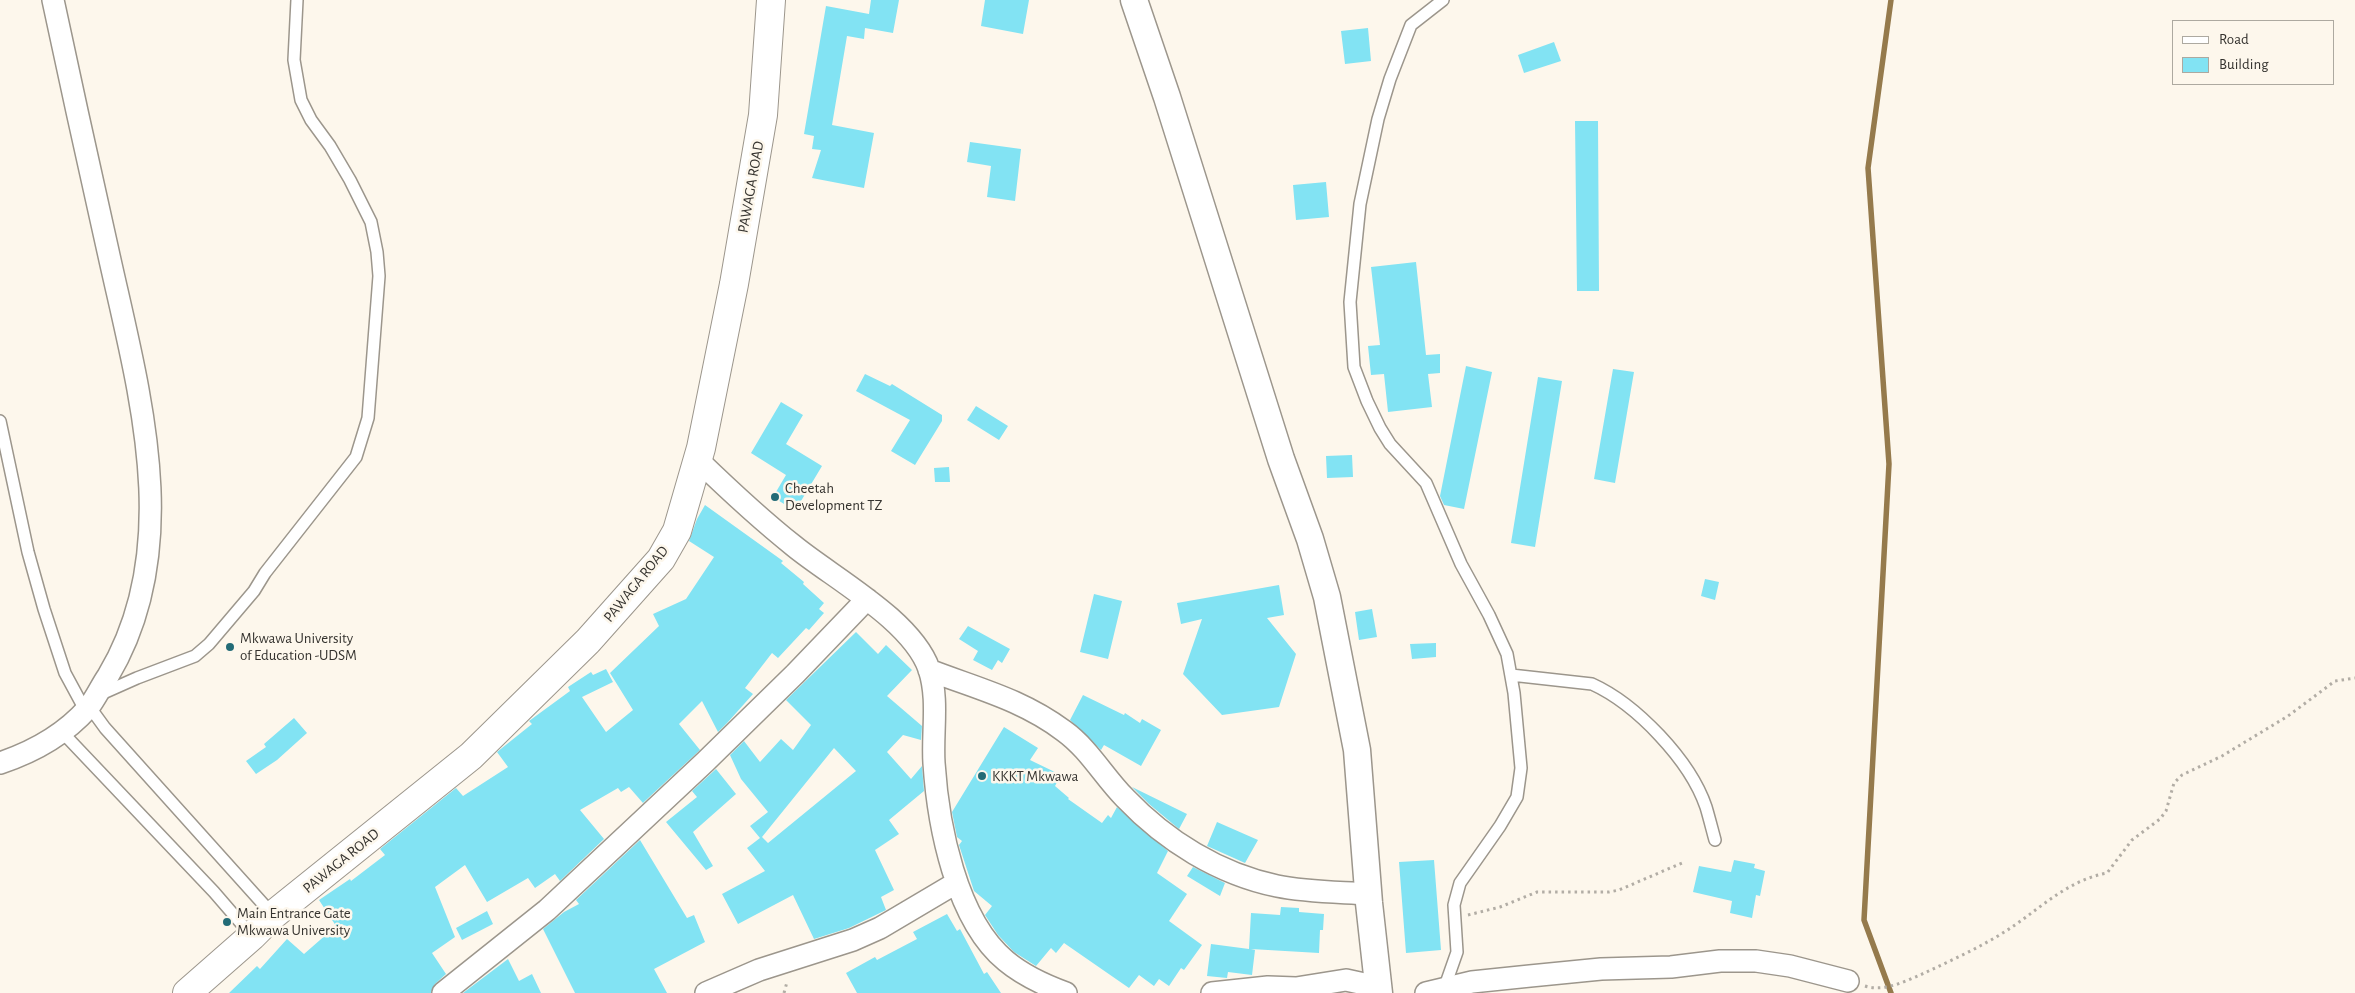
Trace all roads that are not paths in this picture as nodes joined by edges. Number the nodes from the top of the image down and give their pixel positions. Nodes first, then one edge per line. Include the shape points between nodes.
1 (53, 0) edge
2 (297, 0) edge
3 (771, 0) edge
4 (1134, 0) edge
5 (1443, 0) edge
6 (0, 421) edge
7 (698, 460) junction
8 (867, 599) junction
9 (930, 670) junction
10 (1511, 675) junction
11 (90, 704) junction
12 (63, 732) junction
13 (0, 763) edge
14 (1714, 840) dead end
15 (956, 883) junction
16 (1368, 894) junction
17 (273, 916) junction
18 (252, 936) junction
19 (1848, 981) road end
20 (1345, 986) edge
21 (1378, 990) edge
22 (1435, 991) edge
23 (187, 993) edge
24 (443, 993) edge
25 (706, 993) edge
26 (1066, 993) edge
27 (1212, 993) edge

1 - 11 street via 125,328 147,444 152,524 142,596 124,650
2 - 11 lane via 294,60 301,100 354,187 371,222 377,252 379,276 368,418 363,437 356,457 336,484 209,644 195,656 137,678
3 - 7 main road, PAWAGA ROAD via 763,115 734,284
4 - 16 street via 1327,597 1357,750
5 - 10 lane via 1407,30 1378,119 1360,204 1350,302 1354,367 1390,444 1426,482 1461,564 1507,654
6 - 11 lane via 28,552 44,609 65,673
7 - 8 street via 795,547
7 - 17 main road, PAWAGA ROAD via 677,531 661,559 588,641 472,756
8 - 9 street via 912,638
8 - 24 street via 796,674 547,910
9 - 15 street via 934,689 934,762 938,803
9 - 16 street via 1032,710 1066,732 1124,797 1158,829 1193,854 1238,875 1278,886
10 - 14 lane via 1592,684 1632,709 1679,759 1705,806
10 - 22 lane via 1521,768 1517,797 1460,883 1454,906 1457,952
11 - 12 street
11 - 17 lane via 105,728
12 - 13 street
12 - 18 lane
15 - 25 street via 880,928 853,940 759,970
15 - 26 street via 971,917 1004,960 1036,981
16 - 21 street
17 - 18 main road, PAWAGA ROAD
18 - 23 main road, PAWAGA ROAD
19 - 22 street via 1790,966 1756,961 1720,961 1472,982
20 - 21 street
20 - 27 street via 1268,987

